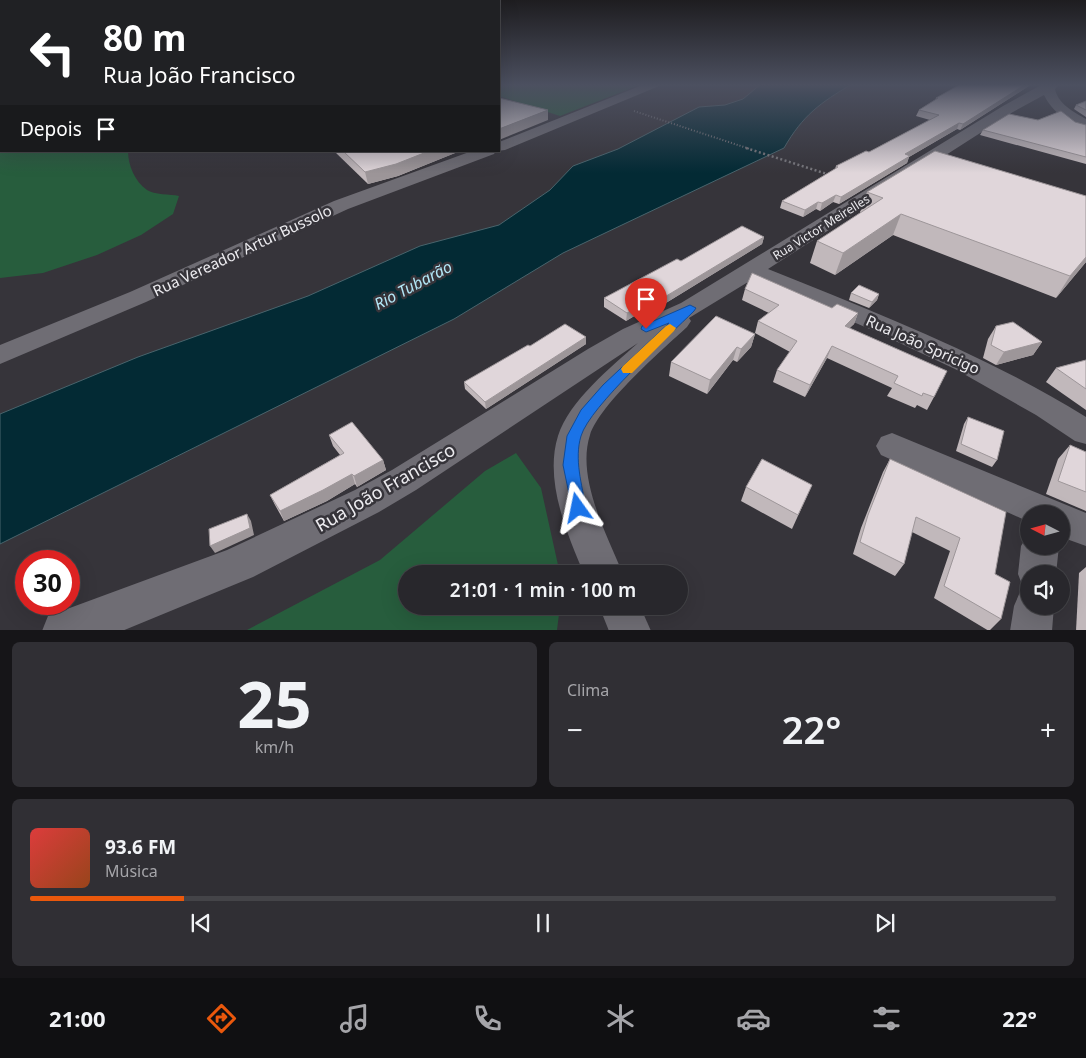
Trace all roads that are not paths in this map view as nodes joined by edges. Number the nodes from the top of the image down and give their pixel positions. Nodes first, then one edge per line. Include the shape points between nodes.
1 (581, 113) edge
2 (1001, 113) edge
3 (1070, 113) edge
4 (550, 114) dead end
5 (566, 119) junction
6 (1086, 126) edge
7 (500, 147) edge
8 (485, 152) edge
9 (752, 270) junction
10 (690, 308) junction
11 (0, 355) edge
12 (1086, 432) edge
13 (892, 446) dead end
14 (1020, 508) edge
15 (1070, 526) edge
16 (1086, 530) edge
17 (600, 565) edge
18 (623, 615) edge
19 (1033, 615) edge
20 (62, 630) edge
21 (630, 630) edge
22 (1031, 630) edge

1 - 5 street
2 - 9 street, Rua Victor Meirelles
3 - 6 street
4 - 5 street
5 - 7 street
8 - 11 street, Rua Vereador Artur Bussolo via 341,205 154,291
9 - 10 street, Rua Victor Meirelles
9 - 12 street, Rua João Spricigo via 960,359 1032,397
10 - 17 street via 608,389 586,414 574,436 571,465 575,495 586,536
10 - 20 street, Rua João Francisco via 606,350 404,480 306,532 175,591
13 - 14 street
15 - 16 street
18 - 21 street
19 - 22 street

